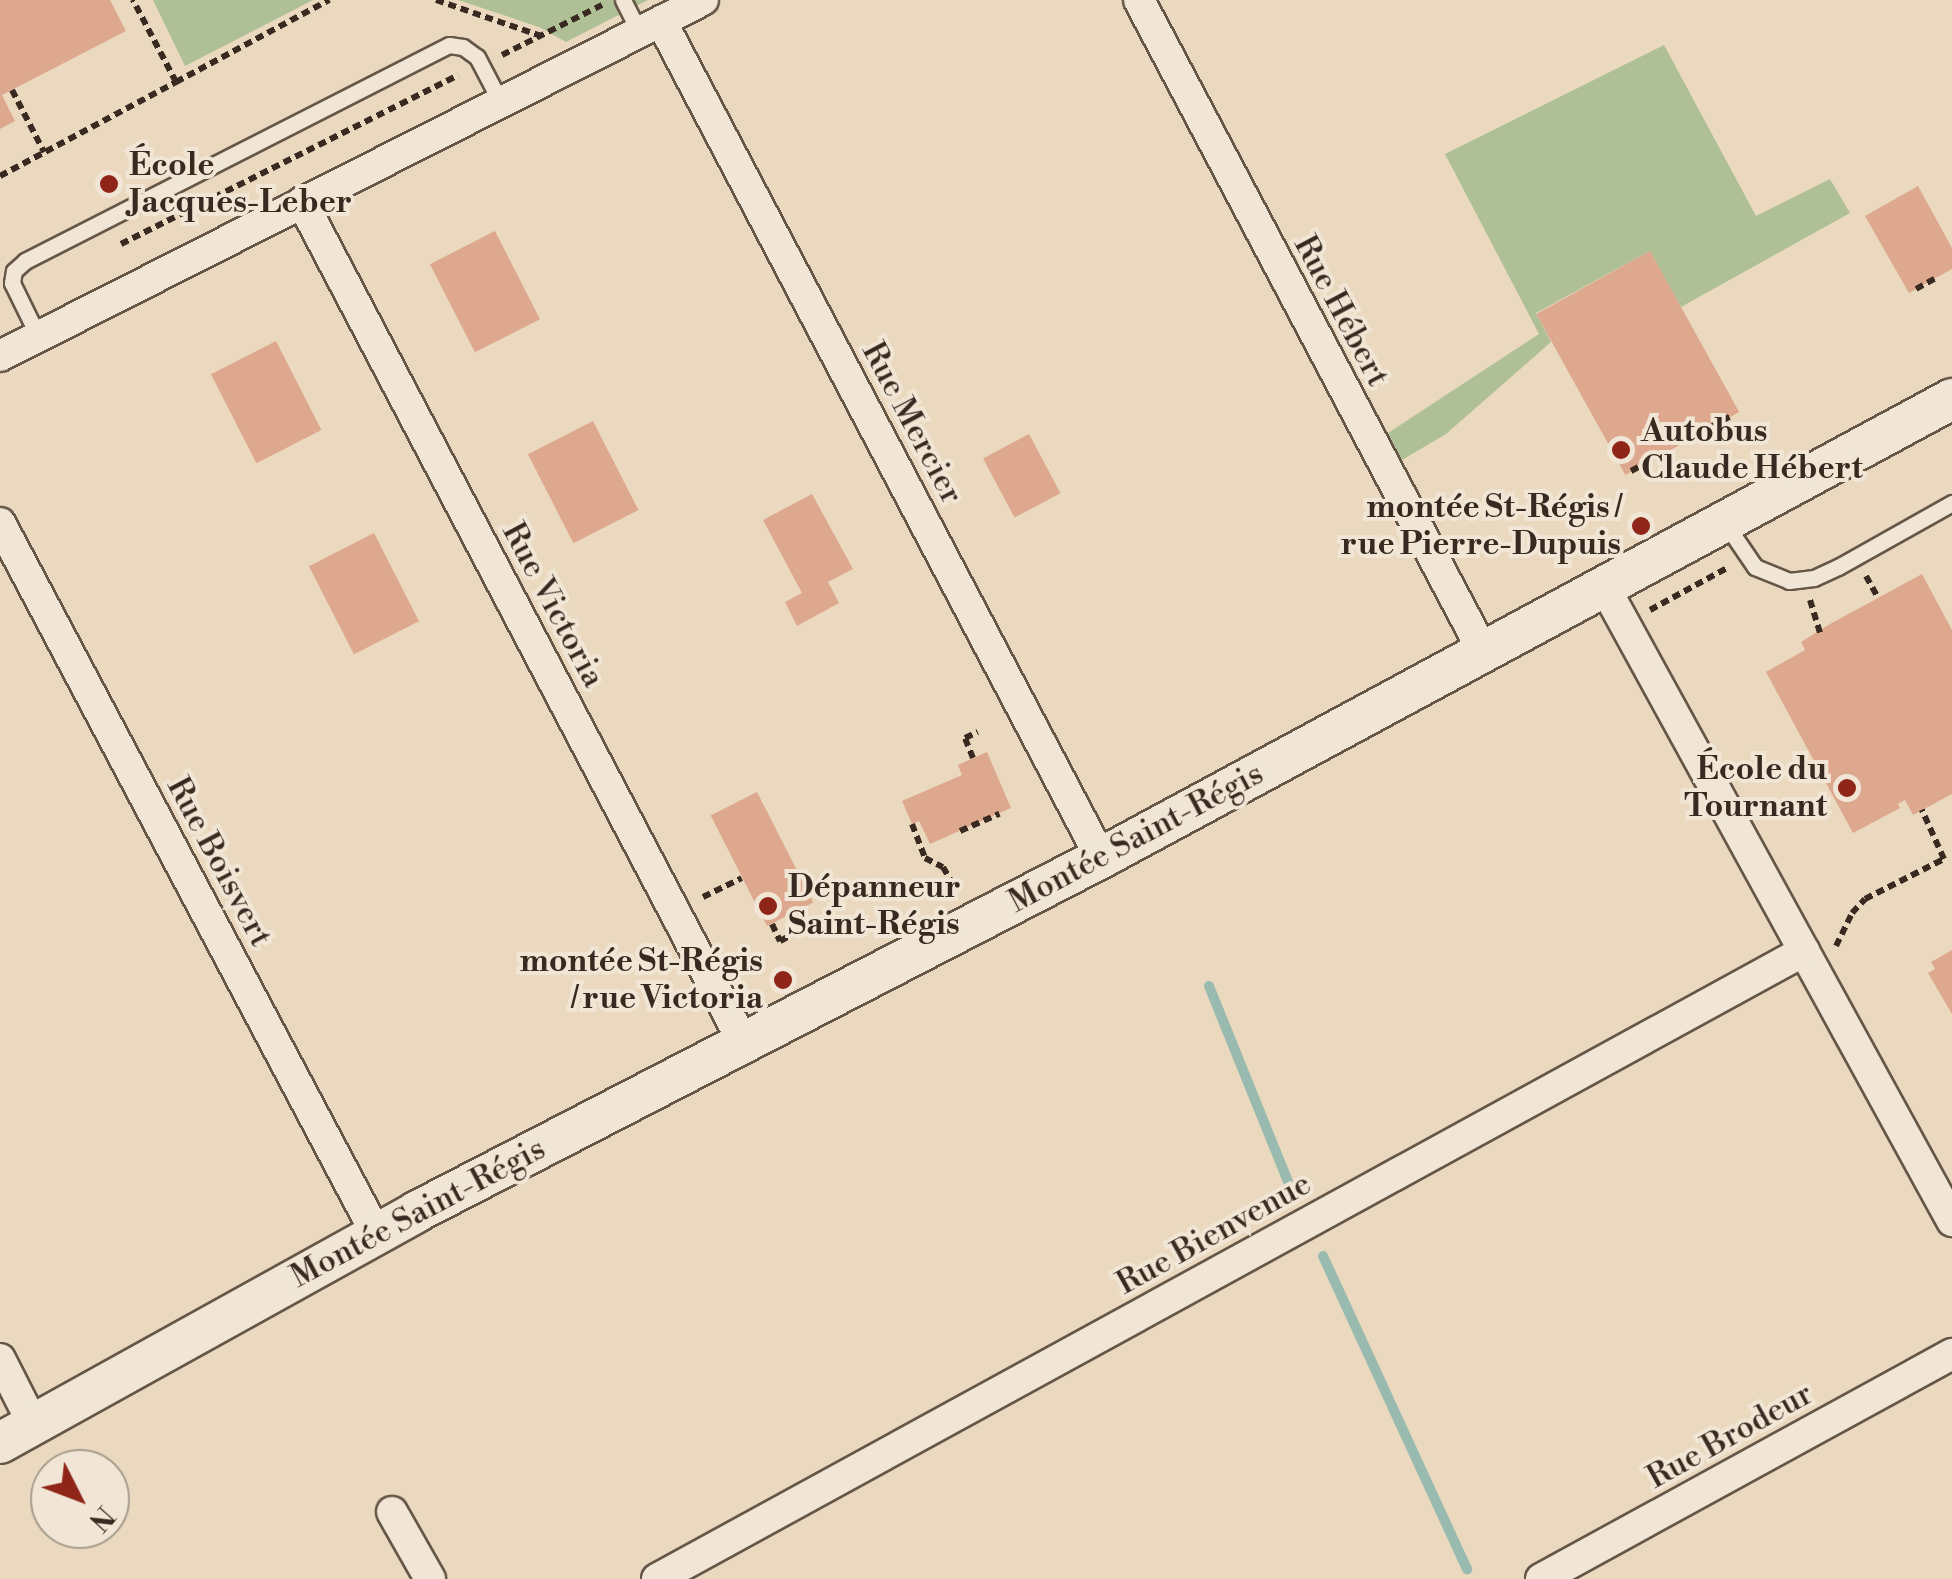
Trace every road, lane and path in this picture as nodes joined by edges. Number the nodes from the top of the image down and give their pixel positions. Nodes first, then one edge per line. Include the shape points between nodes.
1 (133, 0) edge
2 (329, 0) edge
3 (436, 0) edge
4 (623, 0) edge
5 (703, 0) edge
6 (1139, 0) edge
7 (598, 7) dead end
8 (651, 27) junction
9 (176, 82) junction
10 (427, 89) dead end
11 (12, 90) dead end
12 (500, 101) junction
13 (44, 152) junction
14 (0, 176) edge
15 (302, 202) junction
16 (116, 247) dead end
17 (1938, 278) dead end
18 (1916, 289) dead end
19 (38, 336) junction
20 (0, 356) edge
21 (1951, 401) edge
22 (1733, 416) dead end
23 (1711, 427) dead end
24 (1650, 461) dead end
25 (1631, 471) dead end
26 (1952, 503) edge
27 (0, 523) edge
28 (1725, 523) junction
29 (1729, 567) dead end
30 (1865, 574) dead end
31 (1605, 588) junction
32 (1878, 598) dead end
33 (1664, 602) dead end
34 (1810, 603) dead end
35 (1820, 632) dead end
36 (1484, 653) junction
37 (978, 732) dead end
38 (973, 758) dead end
39 (1922, 810) dead end
40 (999, 814) dead end
41 (912, 824) dead end
42 (960, 831) dead end
43 (1101, 858) junction
44 (1948, 858) edge
45 (742, 878) dead end
46 (958, 892) dead end
47 (700, 898) dead end
48 (772, 924) dead end
49 (798, 932) dead end
50 (1819, 954) junction
51 (742, 1040) junction
52 (1952, 1221) edge
53 (376, 1233) junction
54 (1952, 1354) edge
55 (0, 1359) edge
56 (16, 1434) edge
57 (392, 1512) dead end
58 (430, 1579) edge
59 (657, 1579) edge
60 (1541, 1579) edge

1 - 9 path
2 - 9 path
3 - 7 path via 538,38
4 - 8 lane
5 - 8 street
6 - 36 street, Rue Hébert
8 - 12 street
8 - 43 street, Rue Mercier
9 - 13 path
10 - 16 path
11 - 13 path
12 - 15 street
12 - 19 lane via 482,64 463,46 431,54 24,262 12,283
13 - 14 path
15 - 19 street
15 - 51 street, Rue Victoria
17 - 18 path
19 - 20 street
21 - 28 street, Montée Saint-Régis
22 - 23 path
24 - 25 path
26 - 28 lane via 1838,567 1789,582 1755,567
27 - 53 street, Rue Boisvert
28 - 31 street, Montée Saint-Régis
29 - 33 path
30 - 32 path
31 - 36 street, Montée Saint-Régis
31 - 50 street
34 - 35 path
36 - 43 street, Montée Saint-Régis
37 - 38 path via 965,738
39 - 44 path
40 - 42 path
41 - 46 path via 926,858 943,866
43 - 51 street, Montée Saint-Régis
44 - 50 path via 1865,898
45 - 47 path
48 - 49 path via 780,941
50 - 52 street
50 - 59 street, Rue Bienvenue
51 - 53 street, Montée Saint-Régis
53 - 56 street, Montée Saint-Régis
54 - 60 street, Rue Brodeur
55 - 56 street
57 - 58 street

